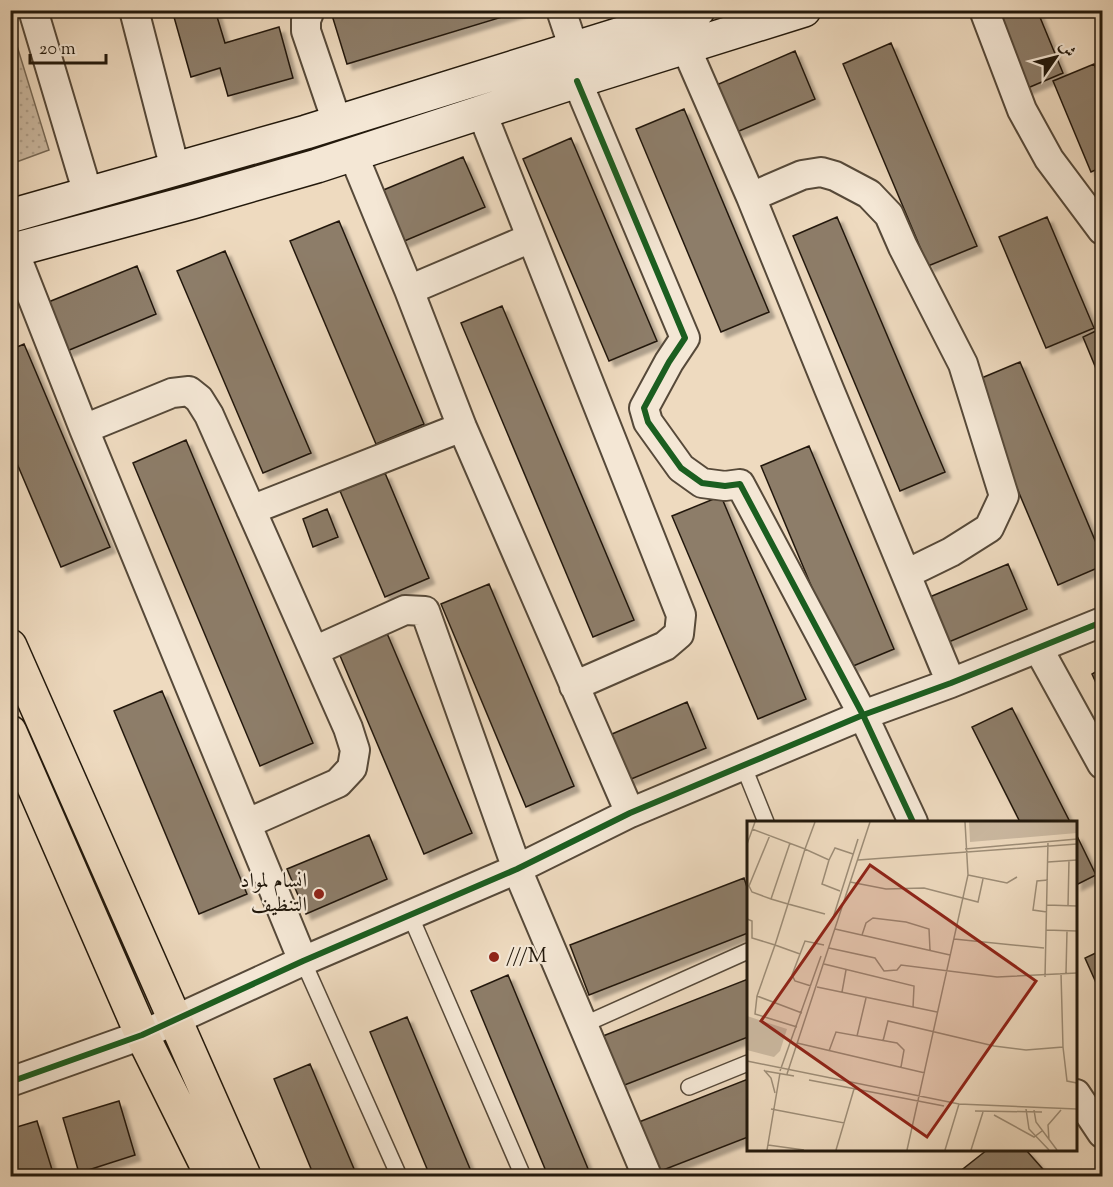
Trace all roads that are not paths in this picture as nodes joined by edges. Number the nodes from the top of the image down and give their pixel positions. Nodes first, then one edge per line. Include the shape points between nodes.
1 (33, 10) edge
2 (134, 10) edge
3 (310, 10) edge
4 (561, 10) edge
5 (698, 10) edge
6 (804, 10) edge
7 (984, 10) edge
8 (770, 16) edge
9 (686, 48) junction
10 (574, 49) junction
11 (578, 81) junction
12 (482, 113) junction
13 (337, 122) junction
14 (306, 132) junction
15 (352, 154) junction
16 (317, 166) junction
17 (175, 169) junction
18 (88, 194) junction
19 (751, 197) junction
20 (10, 216) edge
21 (1102, 230) edge
22 (531, 238) junction
23 (12, 251) edge
24 (409, 290) junction
25 (462, 428) junction
26 (84, 429) junction
27 (251, 510) junction
28 (906, 574) junction
29 (1102, 622) edge
30 (10, 646) edge
31 (1038, 648) junction
32 (314, 651) junction
33 (951, 683) junction
34 (574, 686) junction
35 (863, 715) junction
36 (10, 732) edge
37 (1102, 764) edge
38 (743, 765) junction
39 (630, 813) junction
40 (766, 821) edge
41 (913, 821) edge
42 (248, 824) junction
43 (517, 869) junction
44 (410, 915) junction
45 (747, 951) edge
46 (303, 962) junction
47 (176, 1020) junction
48 (583, 1025) junction
49 (142, 1035) junction
50 (747, 1063) edge
51 (10, 1082) edge
52 (689, 1087) dead end
53 (1077, 1096) edge
54 (1102, 1133) edge
55 (212, 1176) edge
56 (244, 1176) edge
57 (399, 1176) edge
58 (523, 1176) edge
59 (647, 1176) edge

1 - 18 street
2 - 17 street
3 - 13 street via 306,31
4 - 10 street
5 - 10 main road
6 - 8 main road
7 - 21 street via 1022,110 1048,159
8 - 9 main road
9 - 11 main road
9 - 19 street
10 - 13 main road
11 - 12 main road
11 - 35 street via 685,338 644,408 648,422 681,468 702,483 740,484
12 - 15 main road
12 - 22 street
13 - 14 main road
14 - 16 main road
14 - 17 main road
15 - 16 main road
15 - 24 street
16 - 23 main road
17 - 18 main road
18 - 20 main road
19 - 28 street
19 - 28 street via 802,175 821,172 869,194 889,215 963,364 1004,496 989,528
22 - 24 street
22 - 34 street via 681,615 679,634 665,646
23 - 26 street
24 - 25 street
25 - 27 street
25 - 34 street
26 - 27 street via 172,393 189,392 209,415
26 - 42 street
27 - 32 street
28 - 33 street
29 - 31 street
30 - 47 main road
31 - 33 street
31 - 37 street
32 - 42 street via 348,728 355,750 352,768 338,783
32 - 43 street via 405,610 425,611
33 - 35 street
34 - 39 street
35 - 38 street
35 - 41 street
36 - 49 main road
38 - 39 street
38 - 40 lane
39 - 43 street
42 - 46 street
43 - 44 street
43 - 48 street
44 - 46 street
44 - 58 lane
45 - 48 lane
46 - 47 street
46 - 57 lane
47 - 49 street
47 - 56 main road
48 - 59 street
49 - 51 street
49 - 55 main road
50 - 52 lane
53 - 54 street

